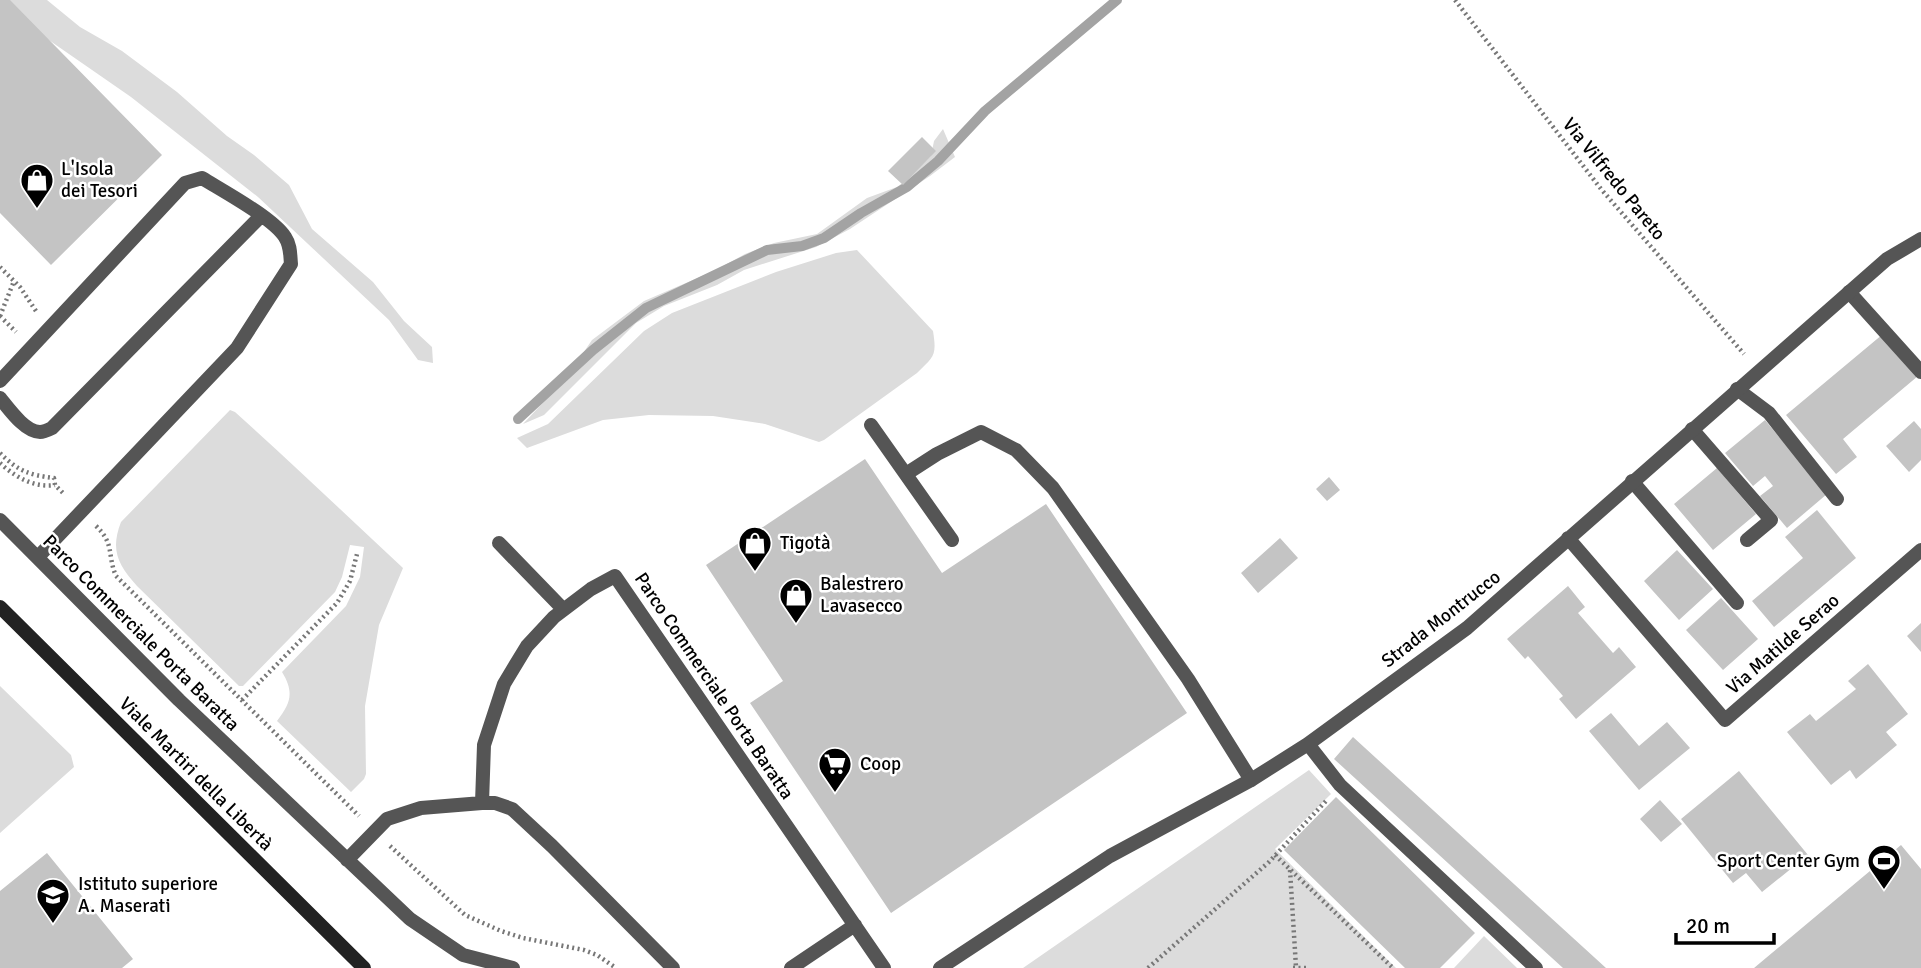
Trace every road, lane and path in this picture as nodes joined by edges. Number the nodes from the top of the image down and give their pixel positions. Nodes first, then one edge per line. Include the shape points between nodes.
1 (1455, 0) edge
2 (261, 216) junction
3 (1921, 239) edge
4 (0, 267) edge
5 (6, 273) junction
6 (0, 275) edge
7 (14, 281) junction
8 (1849, 292) junction
9 (0, 316) edge
10 (49, 329) junction
11 (1759, 370) junction
12 (1921, 372) edge
13 (0, 381) edge
14 (1737, 389) junction
15 (0, 398) edge
16 (871, 425) dead end
17 (1692, 429) junction
18 (0, 453) edge
19 (0, 463) edge
20 (906, 474) junction
21 (1633, 481) junction
22 (55, 485) junction
23 (1838, 499) dead end
24 (81, 511) junction
25 (0, 520) edge
26 (1568, 538) junction
27 (952, 540) dead end
28 (1747, 540) dead end
29 (499, 543) dead end
30 (1921, 550) edge
31 (357, 554) dead end
32 (38, 557) junction
33 (1737, 603) dead end
34 (0, 607) edge
35 (563, 609) junction
36 (242, 700) junction
37 (1308, 744) junction
38 (1251, 780) junction
39 (1340, 785) junction
40 (482, 803) junction
41 (375, 832) junction
42 (1275, 855) junction
43 (347, 860) junction
44 (1290, 870) junction
45 (855, 925) junction
46 (1294, 967) edge
47 (364, 968) edge
48 (513, 968) edge
49 (616, 968) edge
50 (673, 968) edge
51 (791, 968) edge
52 (884, 968) edge
53 (940, 968) edge
54 (1148, 968) edge
55 (1309, 968) edge
56 (1393, 968) edge
57 (1536, 968) edge

1 - 11 path, Via Vilfredo Pareto via 1601,189
2 - 10 street via 202,178 185,183
2 - 15 street via 52,428 30,429
2 - 24 street via 285,236 290,249 290,264 268,302 237,348
3 - 8 street, Strada Montrucco via 1887,259
4 - 5 path
5 - 6 path
5 - 7 path
7 - 9 path
7 - 10 path
8 - 11 street, Strada Montrucco
8 - 12 street
10 - 13 street
11 - 14 street, Strada Montrucco
14 - 17 street, Strada Montrucco
14 - 23 street via 1769,413
16 - 20 street
17 - 21 street, Strada Montrucco
17 - 28 street via 1771,520
18 - 22 path via 27,474 54,478
19 - 22 path via 25,481
20 - 27 street
20 - 38 street via 981,432 1016,450 1053,488 1188,679
21 - 26 street, Strada Montrucco
21 - 33 street
22 - 24 path
24 - 32 street
24 - 36 path via 110,543 116,576
25 - 32 street, Parco Commerciale Porta Baratta
26 - 30 street, Via Matilde Serao via 1725,720
26 - 37 street, Strada Montrucco via 1467,628
29 - 35 street
31 - 36 path via 350,581 337,603
32 - 43 street, Parco Commerciale Porta Baratta
34 - 47 main road, Viale Martiri della Libertà
35 - 40 street, Parco Commerciale Porta Baratta via 527,646 504,684 484,745
35 - 45 street, Parco Commerciale Porta Baratta via 615,576
36 - 41 path
37 - 38 street, Strada Montrucco
37 - 39 street
38 - 53 street, Strada Montrucco via 1110,856
39 - 42 path
39 - 57 street
40 - 41 street via 421,808 387,820
40 - 50 street via 512,810
41 - 43 street
41 - 49 path via 466,915 523,938 584,950
42 - 44 path
42 - 54 path
43 - 48 street, Parco Commerciale Porta Baratta via 410,919 463,955
44 - 46 path
44 - 56 path
45 - 51 street
45 - 52 street, Parco Commerciale Porta Baratta
46 - 55 path

